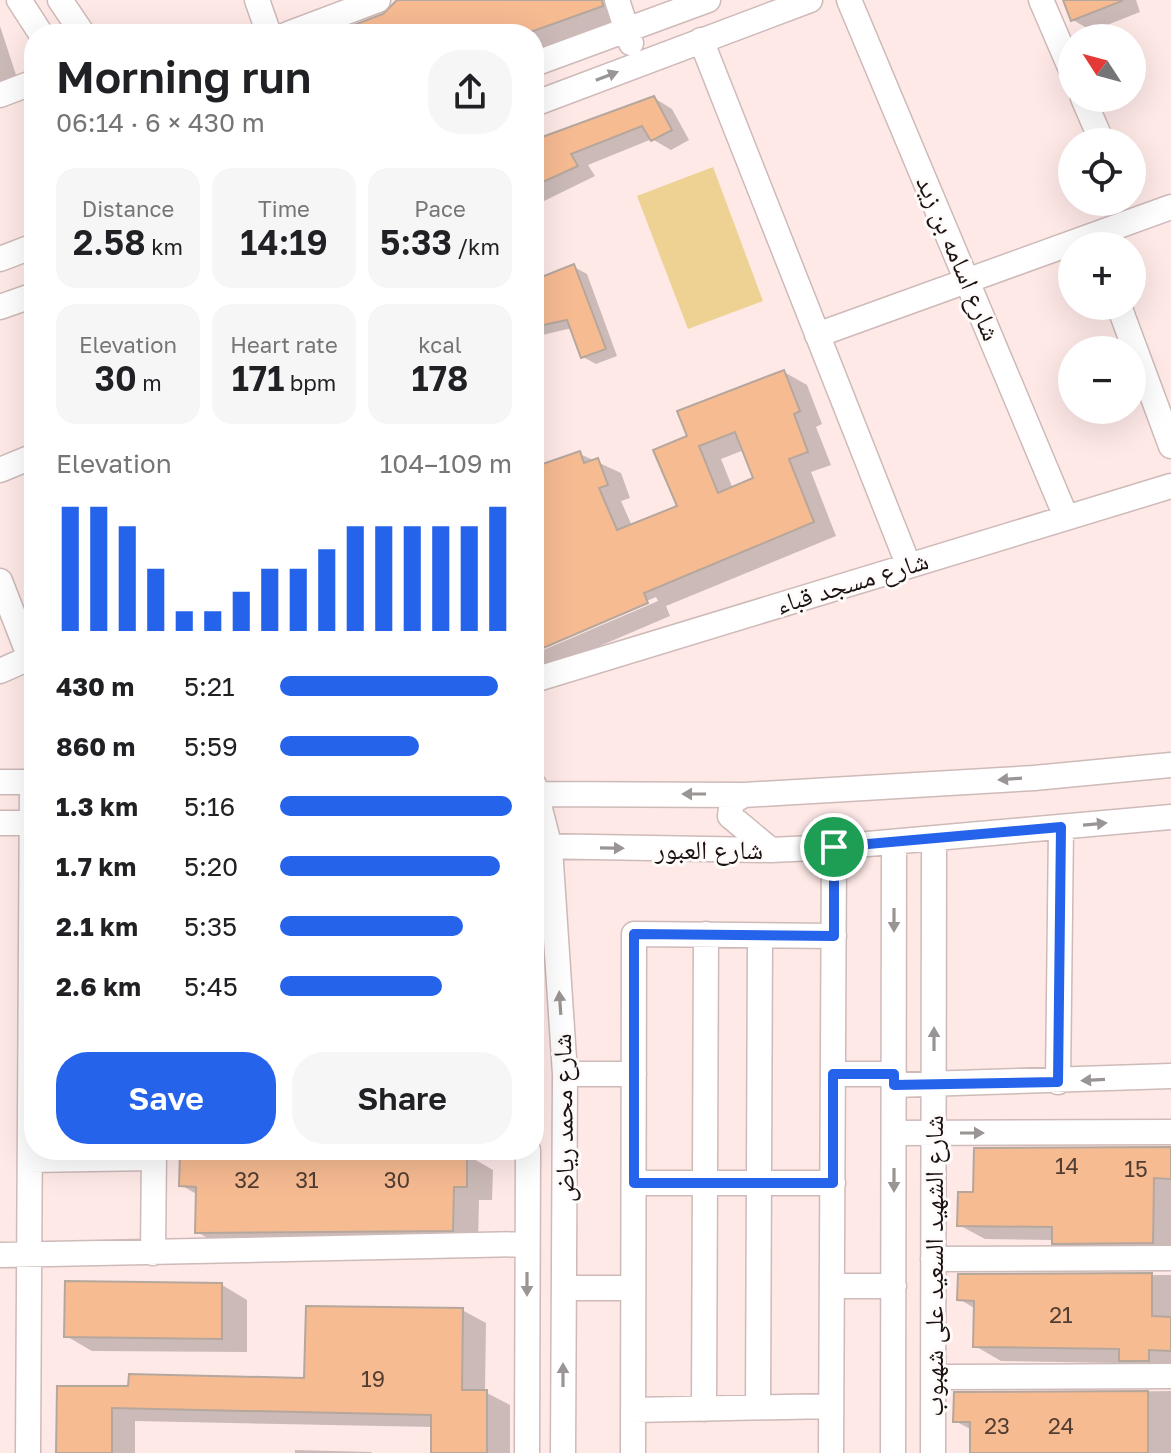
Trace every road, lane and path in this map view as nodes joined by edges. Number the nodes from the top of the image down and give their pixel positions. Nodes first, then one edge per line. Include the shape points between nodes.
1 (19, 0) edge
2 (60, 0) edge
3 (257, 0) edge
4 (378, 0) edge
5 (617, 0) edge
6 (708, 0) edge
7 (810, 0) edge
8 (849, 0) edge
9 (1041, 0) edge
10 (35, 24) edge
11 (76, 24) edge
12 (265, 24) edge
13 (314, 24) edge
14 (627, 30) junction
15 (1058, 39) edge
16 (701, 40) junction
17 (544, 60) edge
18 (638, 64) junction
19 (24, 86) edge
20 (0, 95) edge
21 (544, 100) edge
22 (1171, 207) edge
23 (1146, 210) edge
24 (1125, 216) edge
25 (1105, 232) edge
26 (24, 250) edge
27 (1058, 252) edge
28 (0, 259) edge
29 (969, 280) junction
30 (24, 299) edge
31 (0, 307) edge
32 (1124, 320) edge
33 (817, 335) junction
34 (1171, 446) edge
35 (24, 460) edge
36 (0, 470) edge
37 (1171, 486) edge
38 (1066, 517) junction
39 (908, 564) junction
40 (0, 581) edge
41 (24, 638) edge
42 (24, 660) edge
43 (0, 671) edge
44 (544, 677) edge
45 (1171, 765) edge
46 (0, 782) edge
47 (24, 782) edge
48 (544, 791) edge
49 (744, 795) junction
50 (1171, 817) edge
51 (0, 823) edge
52 (24, 823) edge
53 (1061, 827) junction
54 (934, 838) junction
55 (894, 842) junction
56 (544, 847) edge
57 (834, 847) junction
58 (771, 850) junction
59 (544, 867) edge
60 (706, 934) junction
61 (760, 936) junction
62 (834, 936) junction
63 (565, 1074) junction
64 (634, 1074) junction
65 (833, 1074) junction
66 (1171, 1076) edge
67 (894, 1079) junction
68 (1058, 1082) junction
69 (934, 1084) junction
70 (1171, 1132) edge
71 (894, 1133) junction
72 (933, 1133) junction
73 (30, 1160) edge
74 (154, 1160) edge
75 (528, 1160) edge
76 (634, 1183) junction
77 (705, 1183) junction
78 (759, 1183) junction
79 (833, 1183) junction
80 (527, 1244) junction
81 (153, 1253) junction
82 (30, 1254) junction
83 (0, 1255) edge
84 (1171, 1258) edge
85 (933, 1259) junction
86 (832, 1286) junction
87 (894, 1286) junction
88 (564, 1288) junction
89 (633, 1288) junction
90 (1171, 1376) edge
91 (934, 1377) junction
92 (831, 1406) junction
93 (758, 1407) junction
94 (704, 1409) junction
95 (633, 1410) junction
96 (28, 1453) edge
97 (527, 1453) edge
98 (563, 1453) edge
99 (633, 1453) edge
100 (831, 1453) edge
101 (893, 1453) edge
102 (933, 1453) edge

1 - 10 street
2 - 11 street
3 - 12 street
4 - 13 street
5 - 14 street
6 - 14 street
7 - 16 street
8 - 29 street, شارع اسامه بن زيد
9 - 15 street
14 - 17 street
14 - 18 street
16 - 18 street
16 - 33 street
21 -> 18 street
19 - 20 street
22 - 23 street
24 - 25 street
26 - 28 street
27 - 29 street
29 - 33 street
29 - 38 street, شارع اسامه بن زيد
30 - 31 street
32 - 34 street
33 - 39 street
35 - 36 street
37 - 38 street, شارع مسجد قباء
38 - 39 street, شارع مسجد قباء
39 - 44 street, شارع مسجد قباء
40 - 41 street
42 - 43 street
45 -> 49 street, شارع العبور
46 - 47 street
49 -> 48 street, شارع العبور
49 - 58 street via 732,802 730,816
53 -> 50 street, شارع العبور
51 - 52 street
53 - 54 street, شارع العبور
53 - 68 street
54 - 55 street, شارع العبور
69 -> 54 street, شارع الشهيد السعيد على شهبوب
55 - 57 street, شارع العبور
55 -> 67 street, شارع الشهيد السعيد على شهبوب
56 -> 58 street, شارع العبور
57 - 58 street, شارع العبور
57 - 62 street
63 -> 59 street, شارع محمد رياض
60 - 61 street
60 - 64 street via 634,934
60 - 77 street
61 - 62 street
61 - 78 street
62 - 65 street
63 - 64 street
63 - 88 street, شارع محمد رياض
64 - 76 street
65 - 67 street
65 - 79 street
66 -> 68 street
67 - 69 street
67 - 71 street, شارع الشهيد السعيد على شهبوب
68 - 69 street
69 - 72 street, شارع الشهيد السعيد على شهبوب
72 -> 70 street
71 - 72 street
71 -> 87 street, شارع الشهيد السعيد على شهبوب
72 - 85 street, شارع الشهيد السعيد على شهبوب
73 - 82 street
74 - 81 street
75 - 80 street, شارع محمد رياض
76 - 77 street
76 - 89 street
77 - 78 street
77 - 94 street
78 - 79 street
78 - 93 street
79 - 86 street
80 - 81 street
80 -> 97 street, شارع محمد رياض
81 - 82 street
82 - 83 street
82 - 96 street
84 - 85 street
85 - 91 street, شارع الشهيد السعيد على شهبوب
86 - 87 street
86 - 92 street
87 - 101 street, شارع الشهيد السعيد على شهبوب
88 - 89 street
98 -> 88 street, شارع محمد رياض
89 - 95 street
90 - 91 street
91 - 102 street, شارع الشهيد السعيد على شهبوب
92 - 93 street
92 - 100 street
93 - 94 street
94 - 95 street
95 - 99 street

